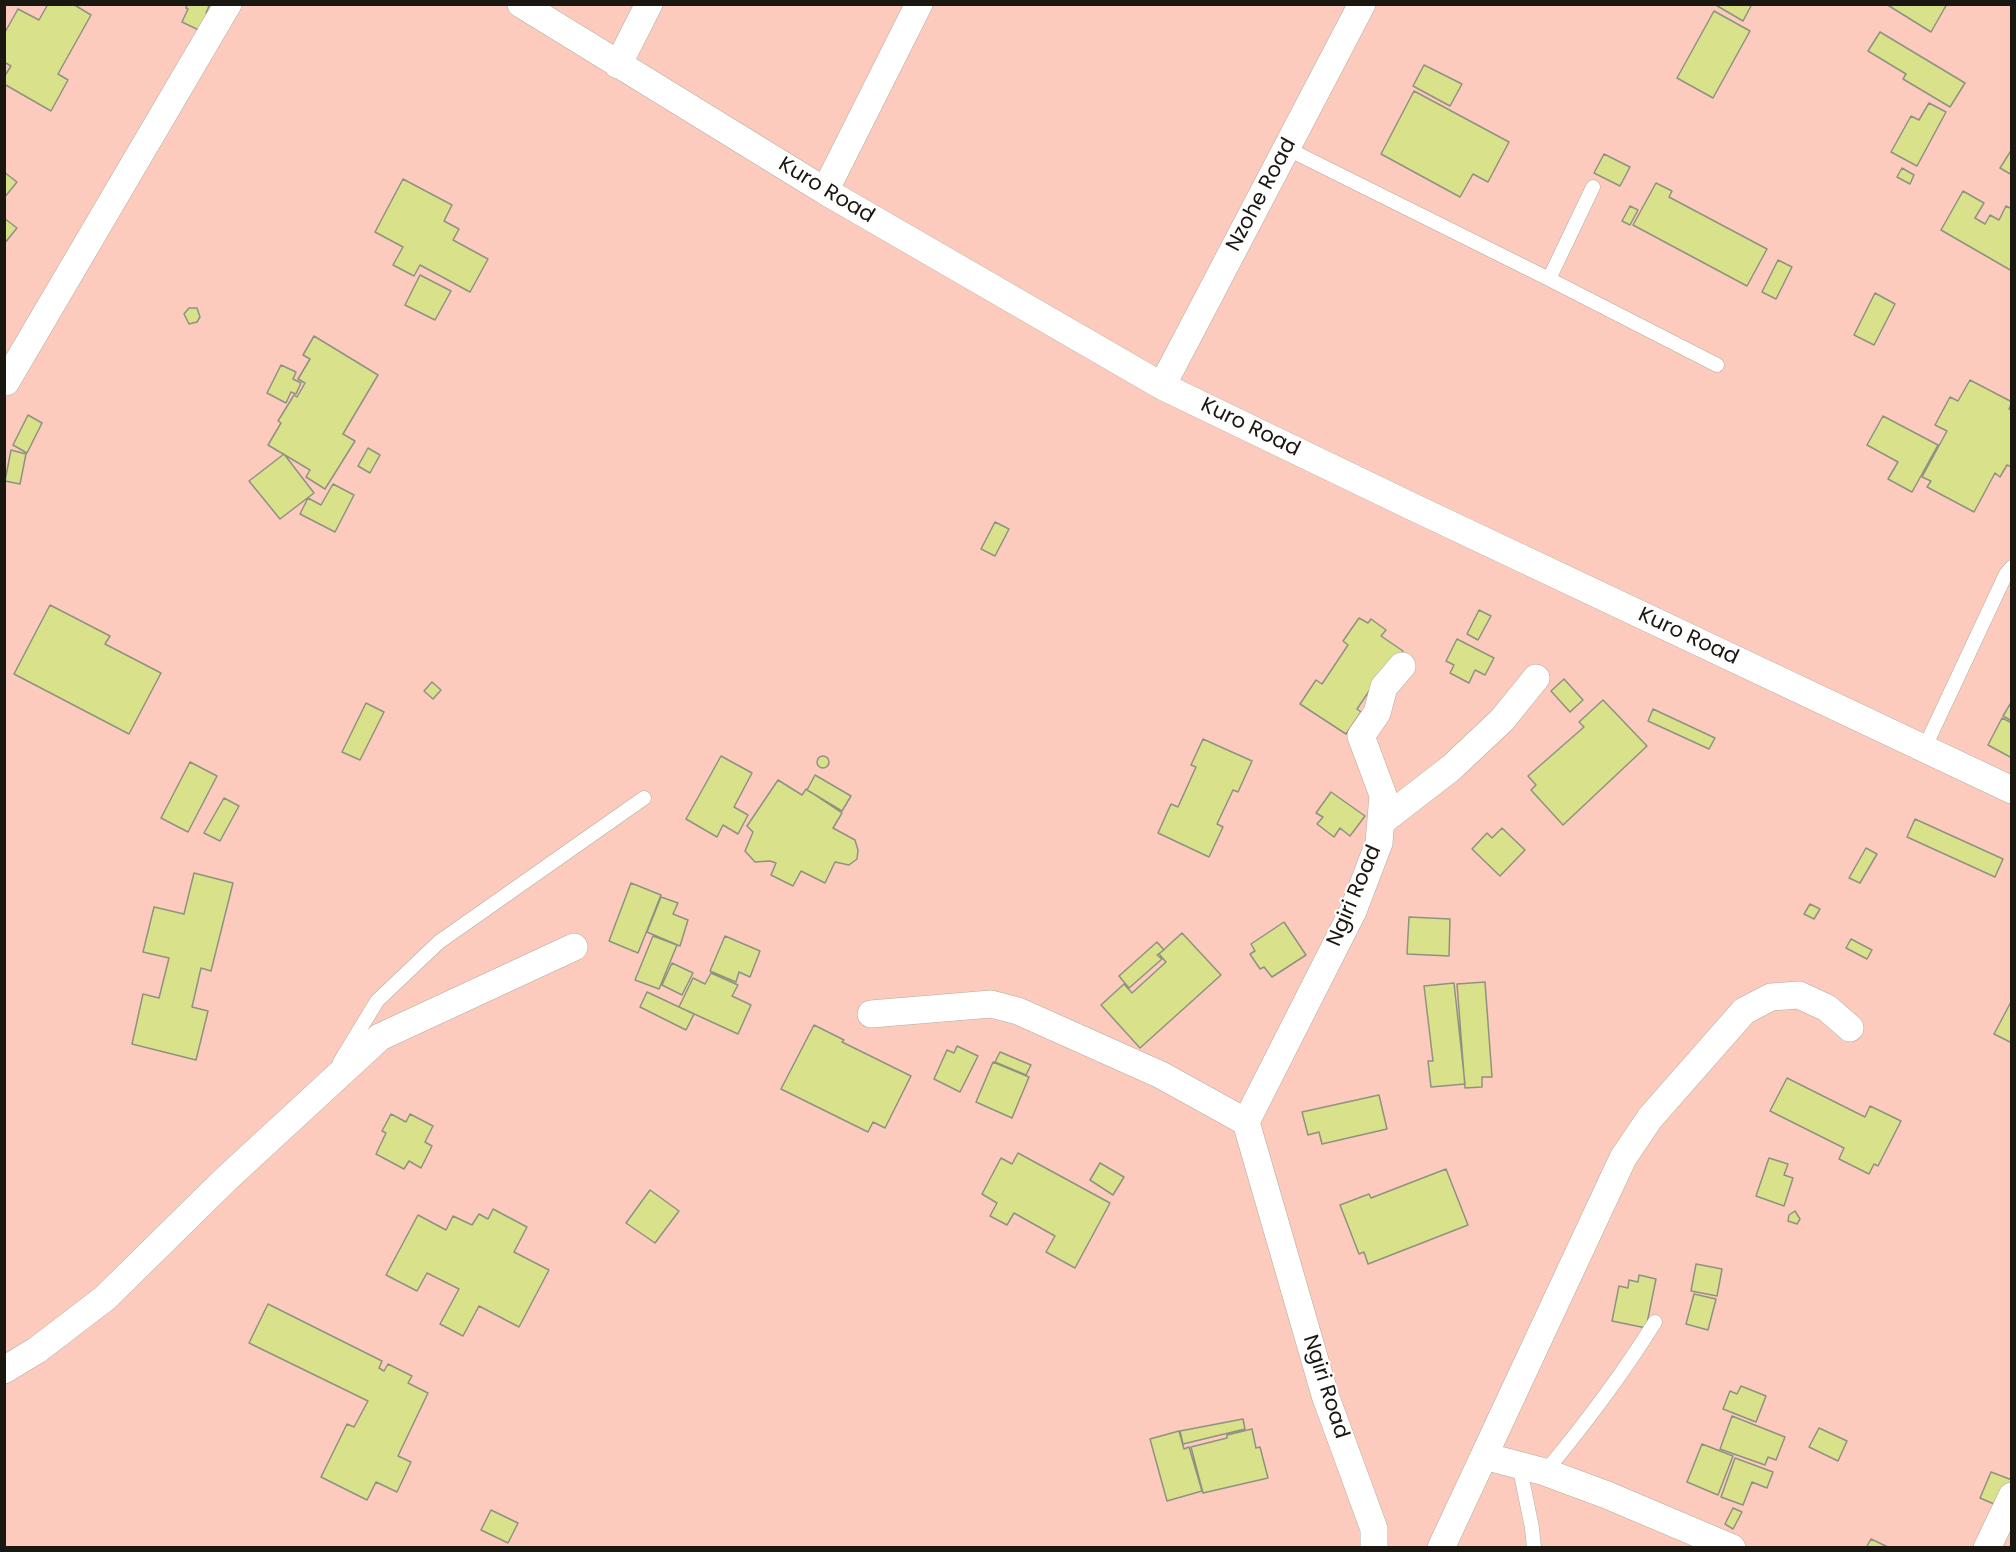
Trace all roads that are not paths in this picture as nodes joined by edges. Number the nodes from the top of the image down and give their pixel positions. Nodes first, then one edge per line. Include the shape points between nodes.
1 (228, 4) edge
2 (521, 4) edge
3 (650, 4) edge
4 (919, 4) edge
5 (1362, 4) edge
6 (618, 65) junction
7 (1286, 148) junction
8 (1593, 188) dead end
9 (825, 191) junction
10 (1549, 279) junction
11 (1717, 365) dead end
12 (6, 382) edge
13 (1162, 386) junction
14 (2012, 567) edge
15 (1402, 666) dead end
16 (1536, 678) dead end
17 (1924, 749) junction
18 (2012, 790) edge
19 (644, 798) dead end
20 (1381, 822) junction
21 (574, 947) dead end
22 (871, 1014) dead end
23 (1850, 1028) dead end
24 (323, 1090) junction
25 (1246, 1122) junction
26 (1655, 1322) dead end
27 (4, 1370) edge
28 (1484, 1456) junction
29 (1519, 1464) junction
30 (1545, 1472) junction
31 (2012, 1496) edge
32 (1374, 1548) edge
33 (1441, 1548) edge
34 (1534, 1548) edge
35 (1732, 1548) edge
36 (1987, 1548) edge

1 - 12 street
2 - 6 street, Kuro Road
3 - 6 street
4 - 9 street
5 - 7 street, Nzohe Road
6 - 9 street, Kuro Road
7 - 10 lane
7 - 13 street, Nzohe Road
8 - 10 lane
9 - 13 street, Kuro Road
10 - 11 lane
13 - 17 street, Kuro Road
14 - 17 lane
15 - 20 street, Ngiri Road via 1384,687 1377,713 1361,736 1383,795
16 - 20 street via 1494,728 1451,768
17 - 18 street, Kuro Road
19 - 24 lane via 439,942 377,1001
20 - 25 street, Ngiri Road via 1379,843 1353,911
21 - 24 street via 380,1037
22 - 25 street via 991,1004 1018,1011 1161,1075
23 - 28 street via 1827,1008 1799,995 1771,997 1744,1011 1650,1118 1623,1158
24 - 27 street via 105,1298
25 - 32 street, Ngiri Road via 1325,1395 1374,1530
26 - 30 lane via 1588,1420
28 - 29 street
28 - 33 street
29 - 30 street
29 - 34 lane
30 - 35 street
31 - 36 street

